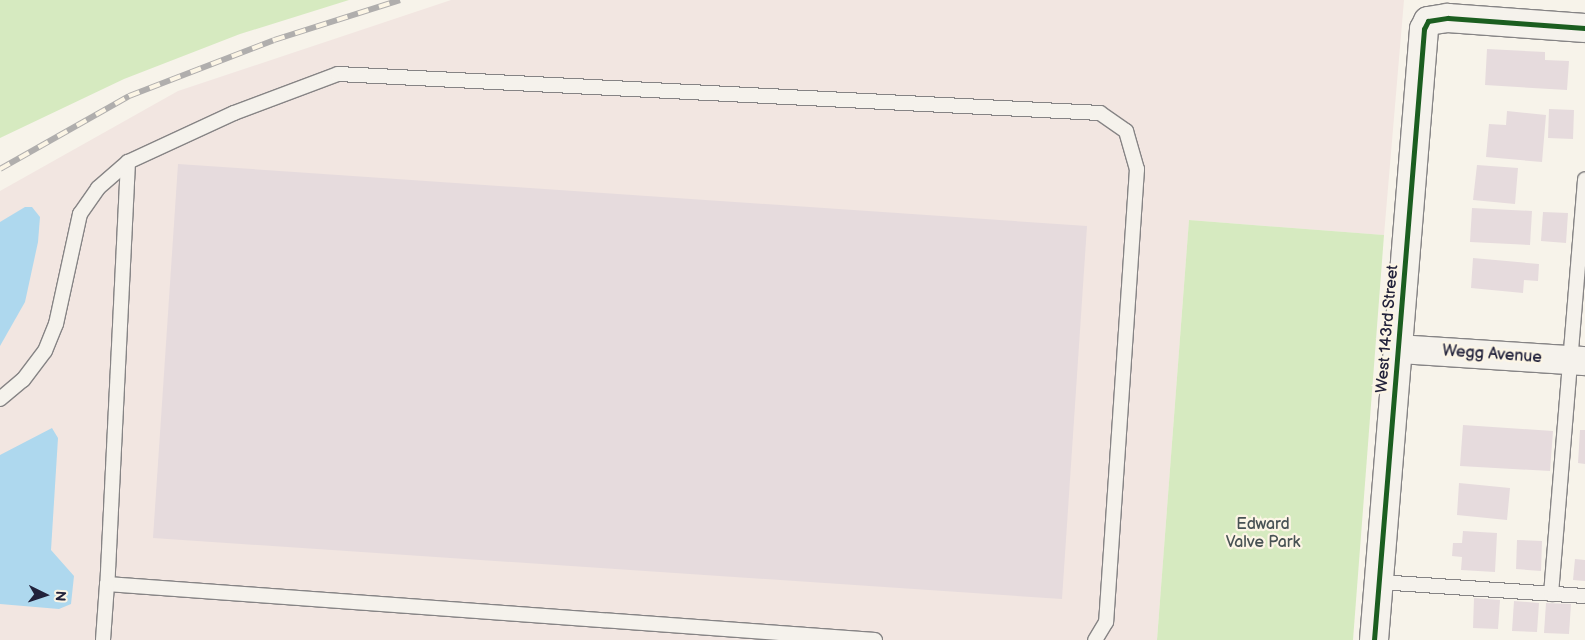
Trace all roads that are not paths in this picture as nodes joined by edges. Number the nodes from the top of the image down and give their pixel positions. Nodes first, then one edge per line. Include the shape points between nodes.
1 (1585, 28) edge
2 (128, 162) junction
3 (1585, 182) edge
4 (1399, 349) junction
5 (1577, 361) edge
6 (0, 399) edge
7 (1379, 582) junction
8 (106, 584) junction
9 (1551, 594) junction
10 (1585, 596) edge
11 (103, 640) edge
12 (875, 640) edge
13 (1095, 640) edge
14 (1374, 640) edge

1 - 4 street, West 143rd Street via 1448,18 1428,21 1424,29
2 - 6 lane via 98,188 80,214 56,324 45,351 23,380
2 - 8 lane
2 - 13 lane via 234,113 338,74 1100,113 1126,131 1137,169 1106,622
3 - 5 lane
4 - 5 street, Wegg Avenue
4 - 7 street, West 143rd Street
5 - 9 lane
7 - 9 lane
7 - 14 street, West 143rd Street
8 - 11 lane
8 - 12 lane
9 - 10 lane

